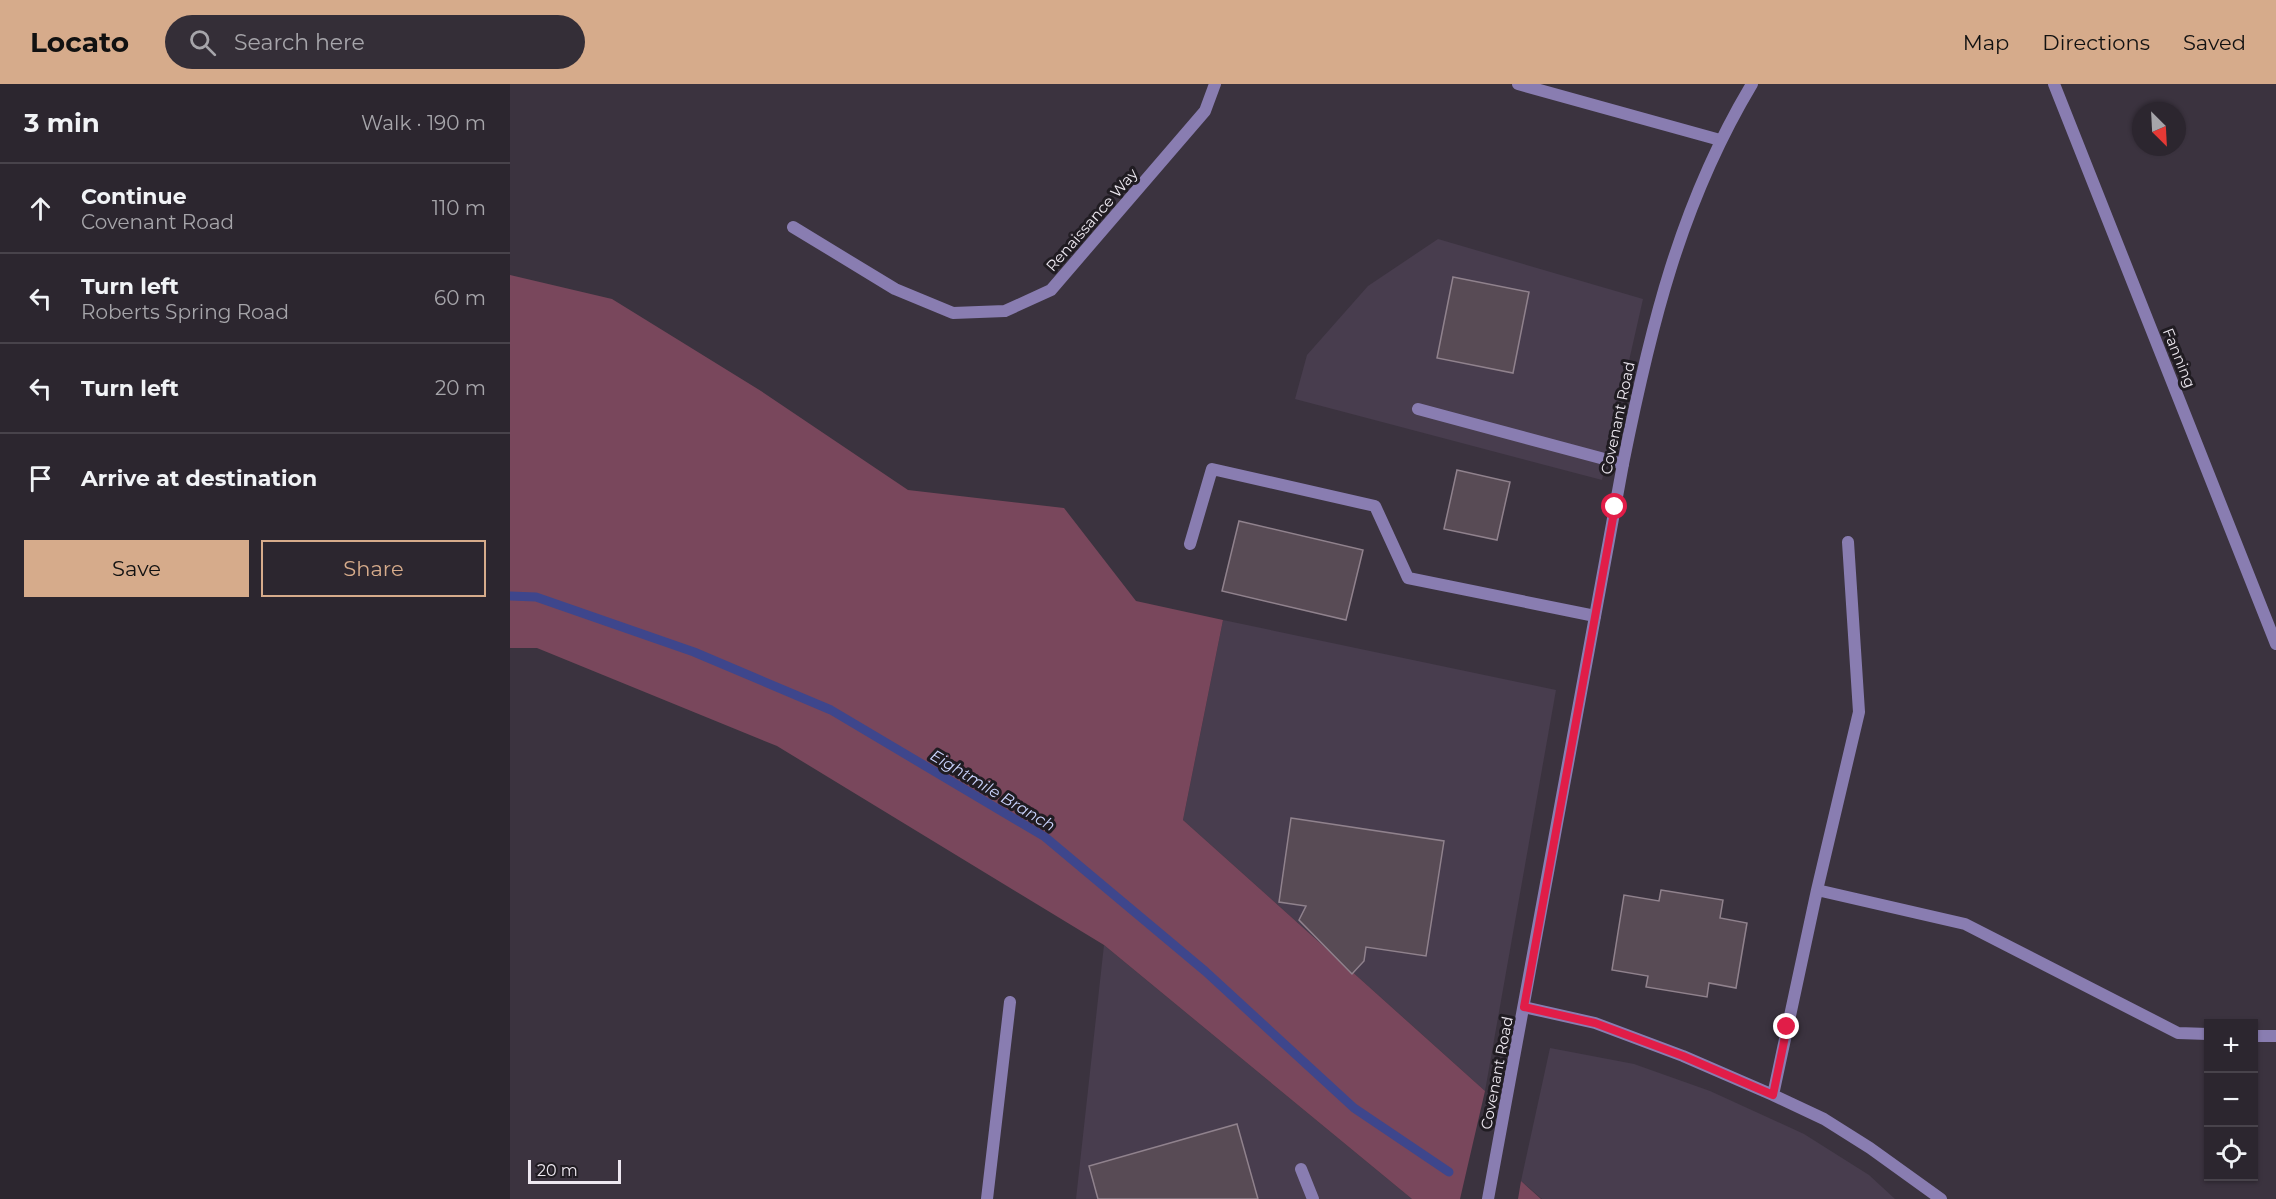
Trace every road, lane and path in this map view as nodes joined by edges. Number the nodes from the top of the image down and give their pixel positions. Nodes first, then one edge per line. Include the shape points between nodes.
1 (1215, 84) edge
2 (1518, 84) edge
3 (1752, 84) edge
4 (2054, 84) edge
5 (1720, 140) junction
6 (793, 227) dead end
7 (1418, 409) dead end
8 (1623, 464) junction
9 (1848, 542) dead end
10 (1190, 544) dead end
11 (1595, 616) junction
12 (2276, 644) edge
13 (1817, 890) junction
14 (1010, 1002) dead end
15 (1524, 1007) junction
16 (2204, 1034) edge
17 (2258, 1036) edge
18 (2276, 1036) edge
19 (1773, 1095) junction
20 (1301, 1169) dead end
21 (987, 1199) edge
22 (1313, 1199) edge
23 (1488, 1199) edge
24 (1941, 1199) edge

1 - 6 street, Renaissance Way via 1204,111 1051,290 1005,311 953,313 895,289
2 - 5 street
3 - 5 street, Covenant Road
4 - 12 street, Fanning
5 - 8 street, Covenant Road via 1665,282
7 - 8 street
8 - 11 street, Covenant Road
9 - 13 street via 1859,712
10 - 11 street via 1212,469 1375,506 1408,578
11 - 15 street, Covenant Road
13 - 16 street via 1965,924 2178,1034
13 - 19 street
14 - 21 street
15 - 19 street via 1595,1023
15 - 23 street, Covenant Road
17 - 18 street
19 - 24 street via 1824,1119
20 - 22 street

